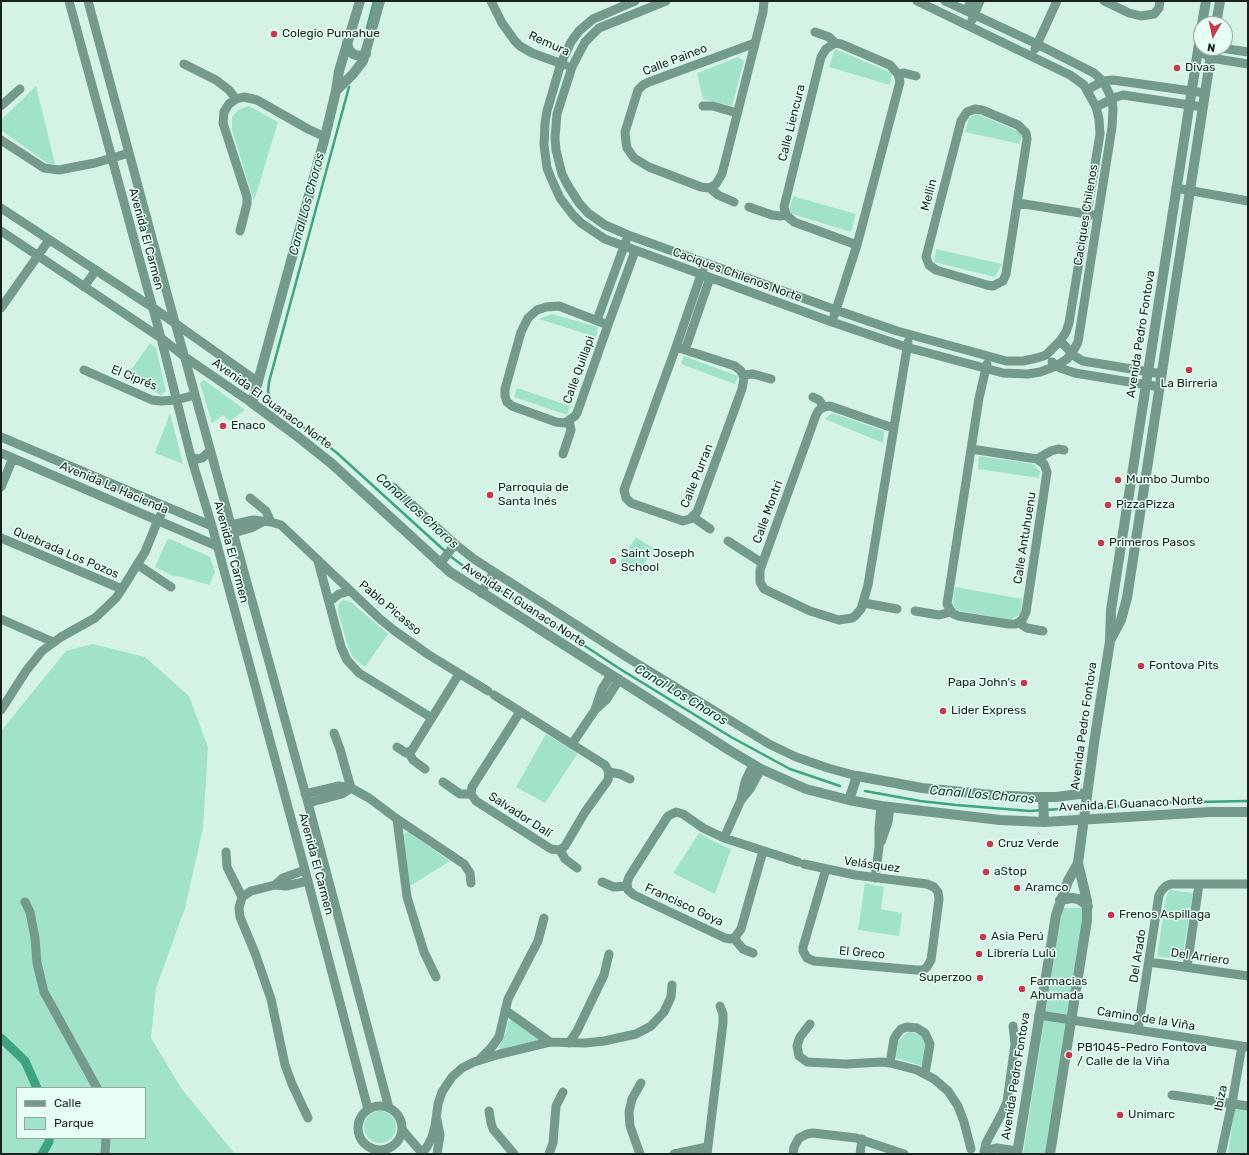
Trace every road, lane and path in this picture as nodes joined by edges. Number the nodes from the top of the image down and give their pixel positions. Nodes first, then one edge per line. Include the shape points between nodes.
1 (69, 1) edge
2 (88, 1) edge
3 (360, 1) edge
4 (380, 1) edge
5 (491, 1) edge
6 (635, 1) edge
7 (666, 1) edge
8 (764, 1) edge
9 (917, 1) edge
10 (945, 1) edge
11 (971, 1) edge
12 (980, 1) edge
13 (1058, 1) edge
14 (1104, 1) edge
15 (1160, 1) edge
16 (1206, 1) edge
17 (1220, 1) edge
18 (970, 13) junction
19 (1203, 16) edge
20 (1217, 16) edge
21 (970, 26) junction
22 (816, 32) dead end
23 (347, 43) junction
24 (755, 43) junction
25 (835, 43) junction
26 (1038, 44) junction
27 (1233, 50) edge
28 (1248, 52) edge
29 (366, 54) junction
30 (1032, 56) junction
31 (1200, 56) edge
32 (1211, 56) edge
33 (1221, 56) edge
34 (561, 63) junction
35 (184, 64) dead end
36 (1248, 64) edge
37 (572, 67) junction
38 (898, 74) junction
39 (916, 76) dead end
40 (1103, 81) junction
41 (20, 89) dead end
42 (1087, 90) junction
43 (336, 91) junction
44 (1192, 91) junction
45 (1205, 93) junction
46 (236, 99) junction
47 (1112, 99) junction
48 (1189, 105) junction
49 (1, 106) edge
50 (703, 106) dead end
51 (1096, 107) junction
52 (1203, 107) junction
53 (737, 113) junction
54 (325, 137) junction
55 (1, 140) edge
56 (544, 145) junction
57 (556, 145) junction
58 (129, 153) junction
59 (111, 159) junction
60 (710, 188) junction
61 (1176, 188) junction
62 (1190, 191) junction
63 (1248, 201) edge
64 (734, 202) dead end
65 (1018, 203) junction
66 (749, 207) dead end
67 (1, 208) edge
68 (1087, 214) junction
69 (786, 215) junction
70 (1098, 216) junction
71 (1, 231) edge
72 (240, 231) dead end
73 (628, 235) junction
74 (49, 240) junction
75 (857, 245) junction
76 (624, 246) junction
77 (635, 251) junction
78 (37, 255) junction
79 (705, 263) junction
80 (96, 270) junction
81 (701, 275) junction
82 (710, 278) junction
83 (84, 287) junction
84 (152, 307) junction
85 (1, 308) edge
86 (836, 310) junction
87 (597, 320) junction
88 (832, 322) junction
89 (176, 324) junction
90 (608, 325) junction
91 (909, 335) junction
92 (161, 338) junction
93 (1060, 342) junction
94 (906, 346) junction
95 (681, 348) junction
96 (1072, 353) junction
97 (1046, 355) junction
98 (989, 357) junction
99 (185, 358) junction
100 (1056, 366) junction
101 (986, 369) junction
102 (84, 370) dead end
103 (1148, 372) junction
104 (1162, 374) junction
105 (743, 375) junction
106 (771, 379) dead end
107 (258, 382) junction
108 (1146, 384) junction
109 (1160, 387) junction
110 (195, 395) junction
111 (813, 397) dead end
112 (176, 400) junction
113 (252, 403) junction
114 (824, 407) junction
115 (569, 421) junction
116 (892, 428) junction
117 (1, 437) edge
118 (971, 449) junction
119 (1064, 450) dead end
120 (210, 451) junction
121 (1, 453) edge
122 (563, 454) dead end
123 (191, 457) junction
124 (13, 458) junction
125 (1037, 459) junction
126 (1, 487) edge
127 (393, 487) dead end
128 (250, 498) dead end
129 (165, 507) junction
130 (694, 517) junction
131 (158, 520) junction
132 (268, 522) junction
133 (212, 526) junction
134 (232, 529) junction
135 (710, 529) dead end
136 (1, 538) edge
137 (728, 541) dead end
138 (217, 546) junction
139 (453, 547) junction
140 (317, 560) junction
141 (442, 562) junction
142 (762, 563) junction
143 (138, 565) junction
144 (492, 574) junction
145 (172, 587) dead end
146 (122, 589) junction
147 (483, 590) junction
148 (350, 591) junction
149 (329, 602) junction
150 (864, 603) junction
151 (897, 609) dead end
152 (950, 610) junction
153 (915, 612) dead end
154 (1, 619) edge
155 (1019, 623) junction
156 (1043, 631) dead end
157 (1110, 641) junction
158 (53, 642) junction
159 (459, 674) junction
160 (615, 678) junction
161 (4, 700) edge
162 (1, 710) edge
163 (520, 712) junction
164 (432, 718) junction
165 (334, 732) dead end
166 (572, 744) junction
167 (397, 747) dead end
168 (408, 752) junction
169 (757, 766) junction
170 (425, 769) dead end
171 (609, 772) junction
172 (858, 776) junction
173 (630, 779) dead end
174 (443, 782) dead end
175 (351, 788) junction
176 (1088, 793) junction
177 (471, 794) junction
178 (307, 799) junction
179 (849, 800) junction
180 (1044, 801) junction
181 (886, 806) junction
182 (676, 812) joint
183 (1248, 812) edge
184 (397, 819) junction
185 (1044, 819) junction
186 (1084, 819) junction
187 (724, 838) junction
188 (560, 850) junction
189 (762, 851) junction
190 (226, 852) dead end
191 (1078, 863) junction
192 (577, 868) dead end
193 (826, 869) junction
194 (305, 870) junction
195 (875, 878) junction
196 (308, 881) junction
197 (602, 882) dead end
198 (471, 883) dead end
199 (1199, 884) junction
200 (1248, 884) edge
201 (275, 885) junction
202 (627, 886) junction
203 (936, 889) joint
204 (242, 897) junction
205 (1060, 900) junction
206 (25, 902) dead end
207 (1088, 906) junction
208 (544, 918) dead end
209 (735, 937) junction
210 (753, 953) dead end
211 (609, 954) dead end
212 (1149, 962) junction
213 (1187, 967) junction
214 (1248, 976) edge
215 (436, 977) dead end
216 (672, 985) dead end
217 (720, 1006) dead end
218 (505, 1010) junction
219 (1039, 1014) junction
220 (1072, 1019) junction
221 (810, 1024) dead end
222 (1013, 1026) dead end
223 (1138, 1030) junction
224 (550, 1042) junction
225 (569, 1043) junction
226 (1245, 1047) edge
227 (479, 1060) junction
228 (890, 1063) junction
229 (925, 1074) junction
230 (641, 1083) dead end
231 (96, 1087) edge
232 (563, 1092) dead end
233 (1172, 1095) dead end
234 (1232, 1103) junction
235 (1248, 1106) edge
236 (389, 1108) junction
237 (368, 1109) junction
238 (489, 1111) dead end
239 (436, 1117) junction
240 (308, 1118) dead end
241 (402, 1129) junction
242 (106, 1139) edge
243 (862, 1139) junction
244 (972, 1149) junction
245 (707, 1150) edge
246 (391, 1152) edge
247 (1017, 1152) edge
248 (423, 1153) edge
249 (986, 1153) edge
250 (105, 1154) edge
251 (437, 1154) edge
252 (514, 1154) edge
253 (549, 1154) edge
254 (640, 1154) edge
255 (674, 1154) edge
256 (793, 1154) edge
257 (860, 1154) edge
258 (904, 1154) edge
259 (963, 1154) edge
260 (1050, 1154) edge
261 (1221, 1154) edge

1 - 59 street, Avenida El Carmen
2 - 58 street, Avenida El Carmen
3 - 23 street
4 - 29 street
5 - 34 street, Remura via 506,30 520,46
6 - 34 street, Caciques Chilenos Norte via 588,23 575,36
7 - 37 street, Caciques Chilenos Norte via 599,28 585,42
8 - 24 street
9 - 21 street, Caciques Chilenos
10 - 18 street
11 - 18 street
12 - 18 street
13 - 26 street
14 - 15 street via 1141,16 1154,14 1159,8
16 - 19 street
17 - 20 street
18 - 21 street
18 - 26 street
21 - 30 street, Caciques Chilenos
22 - 25 street via 829,37
23 - 29 street via 353,54
23 - 43 street via 337,76
24 - 53 street
24 - 60 street, Calle Paineo via 645,84 638,90 626,127 628,148 639,162 701,187
25 - 38 street via 890,65
25 - 69 street, Calle Liencura via 826,49 822,57 784,203
26 - 30 street
26 - 40 street via 1094,73
27 - 28 street
29 - 43 street via 359,67
30 - 42 street, Caciques Chilenos via 1075,78
31 - 44 street, Avenida Pedro Fontova
32 - 45 street, Avenida Pedro Fontova
33 - 36 street
34 - 37 street, Remura
34 - 56 street, Caciques Chilenos Norte via 547,111
35 - 46 street via 216,80
37 - 57 street, Caciques Chilenos Norte via 558,114
38 - 39 street
38 - 75 street via 899,86
40 - 42 street
40 - 44 street via 1118,80
40 - 47 street, Caciques Chilenos
41 - 49 street
42 - 51 street, Caciques Chilenos
43 - 54 street
44 - 45 street
44 - 48 street, Avenida Pedro Fontova
45 - 52 street, Avenida Pedro Fontova
46 - 54 street via 244,97 256,100
46 - 72 street via 224,112 222,123 247,197
47 - 48 street via 1128,95
47 - 51 street
47 - 70 street, Caciques Chilenos via 1114,117
48 - 52 street
48 - 61 street, Avenida Pedro Fontova
50 - 53 street via 713,106
51 - 68 street, Caciques Chilenos via 1100,134
52 - 62 street, Avenida Pedro Fontova
53 - 60 street via 722,174
54 - 107 street
55 - 59 street via 44,168 59,170
56 - 57 street
56 - 76 street, Caciques Chilenos Norte via 551,178 560,198 573,215 599,235
57 - 73 street, Caciques Chilenos Norte via 562,174 579,204 597,220
58 - 59 street
58 - 89 street, Avenida El Carmen
59 - 84 street, Avenida El Carmen
60 - 64 street, Calle Paineo via 718,195
61 - 62 street
61 - 103 street, Avenida Pedro Fontova
62 - 63 street
62 - 104 street, Avenida Pedro Fontova
65 - 65 street, Mellin via 1027,144 1026,133 1018,125 989,113 969,110 961,121 927,250 929,265 939,272 987,285 1000,283 1005,278 1007,270
65 - 68 street
66 - 69 street via 776,215
67 - 74 street, Avenida El Guanaco Norte
68 - 70 street
68 - 93 street, Caciques Chilenos via 1069,323
69 - 75 street via 794,222
70 - 96 street, Caciques Chilenos via 1079,336
71 - 78 street, Avenida El Guanaco Norte
73 - 76 street, Calle Quillapi
73 - 79 street, Caciques Chilenos Norte
74 - 78 street
74 - 80 street, Avenida El Guanaco Norte
75 - 86 street
76 - 77 street, Caciques Chilenos Norte
76 - 87 street, Calle Quillapi
77 - 81 street, Caciques Chilenos Norte
77 - 90 street, Calle Quillapi
78 - 83 street, Avenida El Guanaco Norte
78 - 85 street
79 - 81 street, Calle Purran
79 - 86 street, Caciques Chilenos Norte
80 - 83 street
80 - 84 street, Avenida El Guanaco Norte
81 - 82 street, Caciques Chilenos Norte
81 - 95 street, Calle Purran
82 - 88 street, Caciques Chilenos Norte
82 - 95 street, Calle Purran
83 - 92 street, Avenida El Guanaco Norte
84 - 89 street, Avenida El Guanaco Norte
84 - 92 street, Avenida El Carmen
86 - 88 street
86 - 91 street, Caciques Chilenos Norte
87 - 90 street, Calle Quillapi
87 - 115 street, Calle Quillapi via 558,306 537,310 528,318 521,332 505,389 506,399 512,406 556,422
88 - 94 street, Caciques Chilenos Norte
89 - 99 street, Avenida El Carmen
89 - 107 street, Avenida El Guanaco Norte
90 - 115 street, Calle Quillapi via 576,412
91 - 94 street, Calle Montri
91 - 98 street, Caciques Chilenos Norte
92 - 99 street, Avenida El Guanaco Norte
92 - 112 street, Avenida El Carmen
93 - 96 street
93 - 97 street, Caciques Chilenos
94 - 101 street, Caciques Chilenos Norte
94 - 116 street, Calle Montri
95 - 105 street via 735,366
95 - 130 street, Calle Purran via 624,494 631,503 680,520
96 - 100 street, Caciques Chilenos Norte
96 - 103 street via 1086,362
97 - 98 street, Caciques Chilenos Norte via 1015,361
97 - 100 street
98 - 101 street
99 - 110 street, Avenida El Carmen
99 - 113 street, Avenida El Guanaco Norte
100 - 101 street, Caciques Chilenos Norte via 1028,374
100 - 108 street via 1074,373
101 - 118 street
102 - 112 street, El Ciprés via 152,400
103 - 104 street
103 - 108 street, Avenida Pedro Fontova
104 - 109 street, Avenida Pedro Fontova
105 - 106 street via 752,374
105 - 130 street, Calle Purran via 742,389
107 - 113 street
108 - 109 street
108 - 157 street, Avenida Pedro Fontova via 1111,610
109 - 157 street, Avenida Pedro Fontova via 1127,598 1121,620
110 - 112 street, El Ciprés
110 - 120 street, Avenida El Carmen
111 - 114 street
112 - 123 street, Avenida El Carmen
113 - 141 street, Avenida El Guanaco Norte via 331,463
114 - 116 street via 833,407
114 - 142 street, Calle Montri via 816,415
115 - 122 street, Calle Quillapi via 571,430
116 - 150 street, Calle Montri
117 - 129 street, Avenida La Hacienda
118 - 125 street
118 - 152 street via 947,601
119 - 125 street via 1051,451
120 - 123 street via 202,458
120 - 134 street, Avenida El Carmen
121 - 124 street, Avenida La Hacienda
123 - 133 street, Avenida El Carmen
124 - 126 street
124 - 131 street, Avenida La Hacienda
125 - 155 street, Calle Antuhuenu via 1044,464 1047,476 1026,612
127 - 139 street, Avenida El Guanaco Norte
128 - 132 street via 266,511
129 - 131 street
129 - 133 street, Avenida La Hacienda
130 - 135 street
131 - 138 street, Avenida La Hacienda
131 - 143 street
132 - 134 street via 251,528
132 - 140 street, Pablo Picasso via 286,529
133 - 138 street, Avenida El Carmen
134 - 178 street, Avenida El Carmen
136 - 146 street, Quebrada Los Pozos
137 - 142 street
138 - 194 street, Avenida El Carmen
139 - 141 street
139 - 144 street, Avenida El Guanaco Norte via 474,559
140 - 148 street, Pablo Picasso
140 - 149 street
141 - 147 street, Avenida El Guanaco Norte via 450,572
142 - 150 street, Calle Montri via 759,578 764,589 810,611 839,620 848,620 859,613
143 - 145 street
143 - 146 street
144 - 147 street
144 - 172 street, Avenida El Guanaco Norte via 769,744 802,759
146 - 158 street via 109,606 95,618
147 - 160 street, Avenida El Guanaco Norte
148 - 149 street via 339,594
148 - 159 street, Pablo Picasso via 395,631
149 - 164 street via 344,654 351,665 359,673
150 - 151 street
152 - 153 street via 939,615
152 - 155 street via 966,617 1009,624
154 - 158 street
155 - 156 street via 1027,628
157 - 176 street, Avenida Pedro Fontova
158 - 161 street via 42,651
159 - 163 street, Pablo Picasso
159 - 164 street
160 - 166 street via 606,700 595,710
160 - 169 street, Avenida El Guanaco Norte
161 - 162 street
163 - 166 street, Pablo Picasso
163 - 177 street, Salvador Dalí via 472,787
164 - 168 street via 412,750
165 - 175 street
166 - 171 street, Pablo Picasso via 605,765
167 - 168 street
168 - 170 street via 413,760
169 - 179 street, Avenida El Guanaco Norte via 806,789
169 - 187 street via 750,789 741,800
171 - 173 street, Pablo Picasso
171 - 188 street, Salvador Dalí via 608,780
172 - 179 street
172 - 180 street, Avenida El Guanaco Norte via 890,783
174 - 177 street, Salvador Dalí via 460,794
175 - 178 street via 339,786
175 - 184 street
176 - 180 street, Avenida El Guanaco Norte
176 - 186 street, Avenida Pedro Fontova
177 - 188 street, Salvador Dalí via 476,802 551,849
178 - 236 street, Avenida El Carmen
179 - 181 street, Avenida El Guanaco Norte
180 - 185 street
181 - 185 street, Avenida El Guanaco Norte via 1000,820
181 - 195 street via 879,828
182 - 187 street, Velásquez
182 - 202 street, Francisco Goya via 666,819 629,878
183 - 186 street, Avenida El Guanaco Norte
184 - 198 street via 464,864 470,873
184 - 215 street via 407,896 421,946
185 - 186 street, Avenida El Guanaco Norte
186 - 191 street, Avenida Pedro Fontova
187 - 189 street, Velásquez
188 - 192 street, Salvador Dalí via 565,859
189 - 193 street, Velásquez
189 - 209 street via 741,929
190 - 204 street via 227,867
191 - 205 street, Avenida Pedro Fontova
191 - 207 street, Avenida Pedro Fontova
193 - 195 street, Velásquez
193 - 203 street, El Greco via 803,947 805,955 814,961 925,969 931,960 939,900
194 - 196 street, Avenida El Carmen
194 - 201 street via 283,878
195 - 203 street, Velásquez via 927,884
196 - 201 street via 286,886
196 - 237 street, Avenida El Carmen
197 - 202 street, Francisco Goya via 614,887
199 - 200 street
199 - 212 street, Del Arado via 1171,884 1163,888
199 - 213 street
201 - 204 street via 258,888
202 - 209 street, Francisco Goya via 634,895 680,917 725,938
204 - 240 street via 240,917 269,992 285,1065
205 - 207 street via 1078,899
205 - 219 street, Avenida Pedro Fontova
206 - 231 street via 30,912 44,992
207 - 220 street, Avenida Pedro Fontova
208 - 218 street via 538,941
209 - 210 street via 742,949
211 - 225 street via 604,975
212 - 213 street, Del Arriero
212 - 223 street, Del Arado
213 - 214 street, Del Arriero
216 - 225 street via 671,997 664,1012 656,1021 636,1034 604,1041
217 - 245 street via 723,1023
218 - 224 street
218 - 227 street via 498,1037
219 - 220 street, Camino de la Viña
219 - 247 street, Avenida Pedro Fontova
220 - 223 street, Camino de la Viña
220 - 260 street, Avenida Pedro Fontova
221 - 228 street via 797,1046 798,1053 807,1062
222 - 249 street via 1015,1044 1007,1102 986,1143
223 - 226 street, Camino de la Viña
224 - 225 street
224 - 227 street
226 - 234 street, Ibiza
227 - 239 street via 462,1068 452,1077 442,1092
228 - 229 street
228 - 229 street via 897,1034 907,1027 917,1028 925,1033 930,1044
229 - 244 street via 942,1085 954,1099 962,1113
230 - 254 street via 632,1099 629,1112 630,1126
232 - 253 street via 556,1106 553,1143
233 - 234 street
234 - 235 street
234 - 261 street, Ibiza
236 - 237 street via 378,1106
236 - 241 street via 400,1118
237 - 246 street via 358,1122 360,1138 371,1149
238 - 252 street via 493,1129
239 - 248 street via 430,1142
239 - 251 street via 440,1135
241 - 246 street via 401,1136
241 - 248 street
242 - 250 street
243 - 256 street via 813,1133 799,1138
243 - 257 street
243 - 258 street
244 - 249 street
244 - 259 street
245 - 255 street
247 - 249 street via 997,1148

